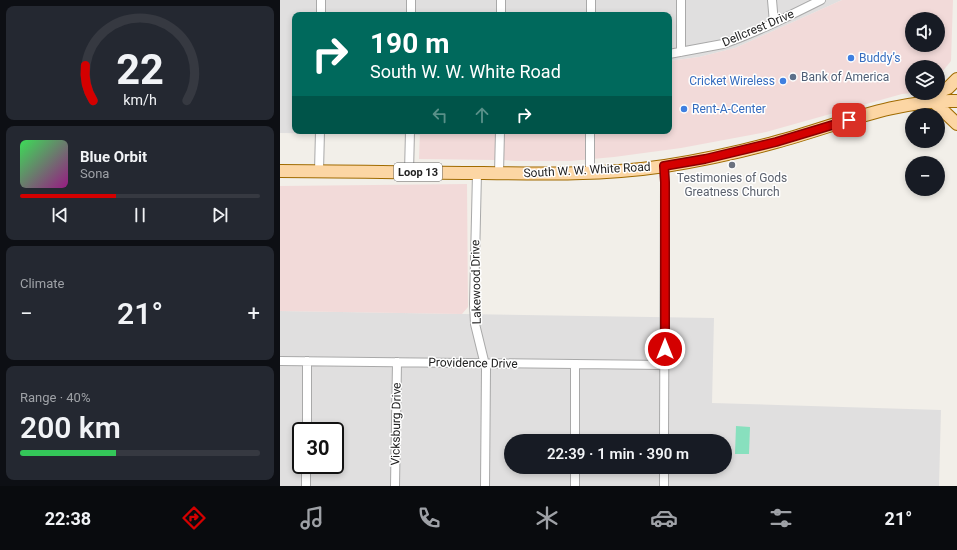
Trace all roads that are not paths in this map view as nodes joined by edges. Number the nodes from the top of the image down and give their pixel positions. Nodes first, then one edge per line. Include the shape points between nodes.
1 (321, 0) edge
2 (411, 0) edge
3 (502, 0) edge
4 (591, 0) edge
5 (681, 0) edge
6 (772, 0) edge
7 (821, 0) edge
8 (321, 12) edge
9 (411, 12) edge
10 (501, 12) edge
11 (591, 12) edge
12 (774, 23) junction
13 (681, 52) junction
14 (672, 54) edge
15 (957, 79) edge
16 (945, 90) edge
17 (926, 100) edge
18 (939, 100) edge
19 (945, 100) edge
20 (957, 101) edge
21 (957, 124) edge
22 (320, 134) edge
23 (410, 134) edge
24 (500, 134) edge
25 (590, 134) edge
26 (664, 166) junction
27 (280, 171) edge
28 (319, 171) junction
29 (409, 172) junction
30 (590, 172) junction
31 (477, 173) junction
32 (499, 173) junction
33 (280, 361) edge
34 (307, 361) junction
35 (397, 362) junction
36 (485, 363) junction
37 (575, 364) junction
38 (665, 365) junction
39 (307, 422) edge
40 (575, 434) edge
41 (664, 434) edge
42 (306, 474) edge
43 (575, 474) edge
44 (664, 474) edge
45 (306, 486) edge
46 (395, 486) edge
47 (485, 486) edge
48 (574, 486) edge
49 (664, 486) edge

1 - 8 street
2 - 9 street
3 - 10 street
4 - 11 street
5 - 13 street
6 - 12 street
7 - 12 street, Dellcrest Drive
12 - 13 street, Dellcrest Drive via 723,44
13 - 14 street, Dellcrest Drive
15 - 16 main road
17 - 26 main road, South W. W. White Road / Loop 13 via 776,142
18 - 21 main road
19 - 20 main road, South W. W. White Road / Loop 13
22 - 28 street
23 - 29 street
24 - 32 street
25 - 30 street
26 - 30 main road, South W. W. White Road / Loop 13
26 - 38 street
27 - 28 main road, South W. W. White Road / Loop 13
28 - 29 main road, South W. W. White Road / Loop 13
29 - 31 main road, South W. W. White Road / Loop 13
30 - 32 main road, South W. W. White Road / Loop 13
31 - 32 main road, South W. W. White Road / Loop 13
31 - 36 street, Lakewood Drive via 474,304 475,324
33 - 34 street, Providence Drive
34 - 35 street, Providence Drive
34 - 39 street
35 - 36 street, Providence Drive
35 - 46 street, Vicksburg Drive
36 - 37 street, Providence Drive
36 - 47 street, Lakewood Drive
37 - 38 street, Providence Drive
37 - 40 street
38 - 41 street
42 - 45 street
43 - 48 street
44 - 49 street

